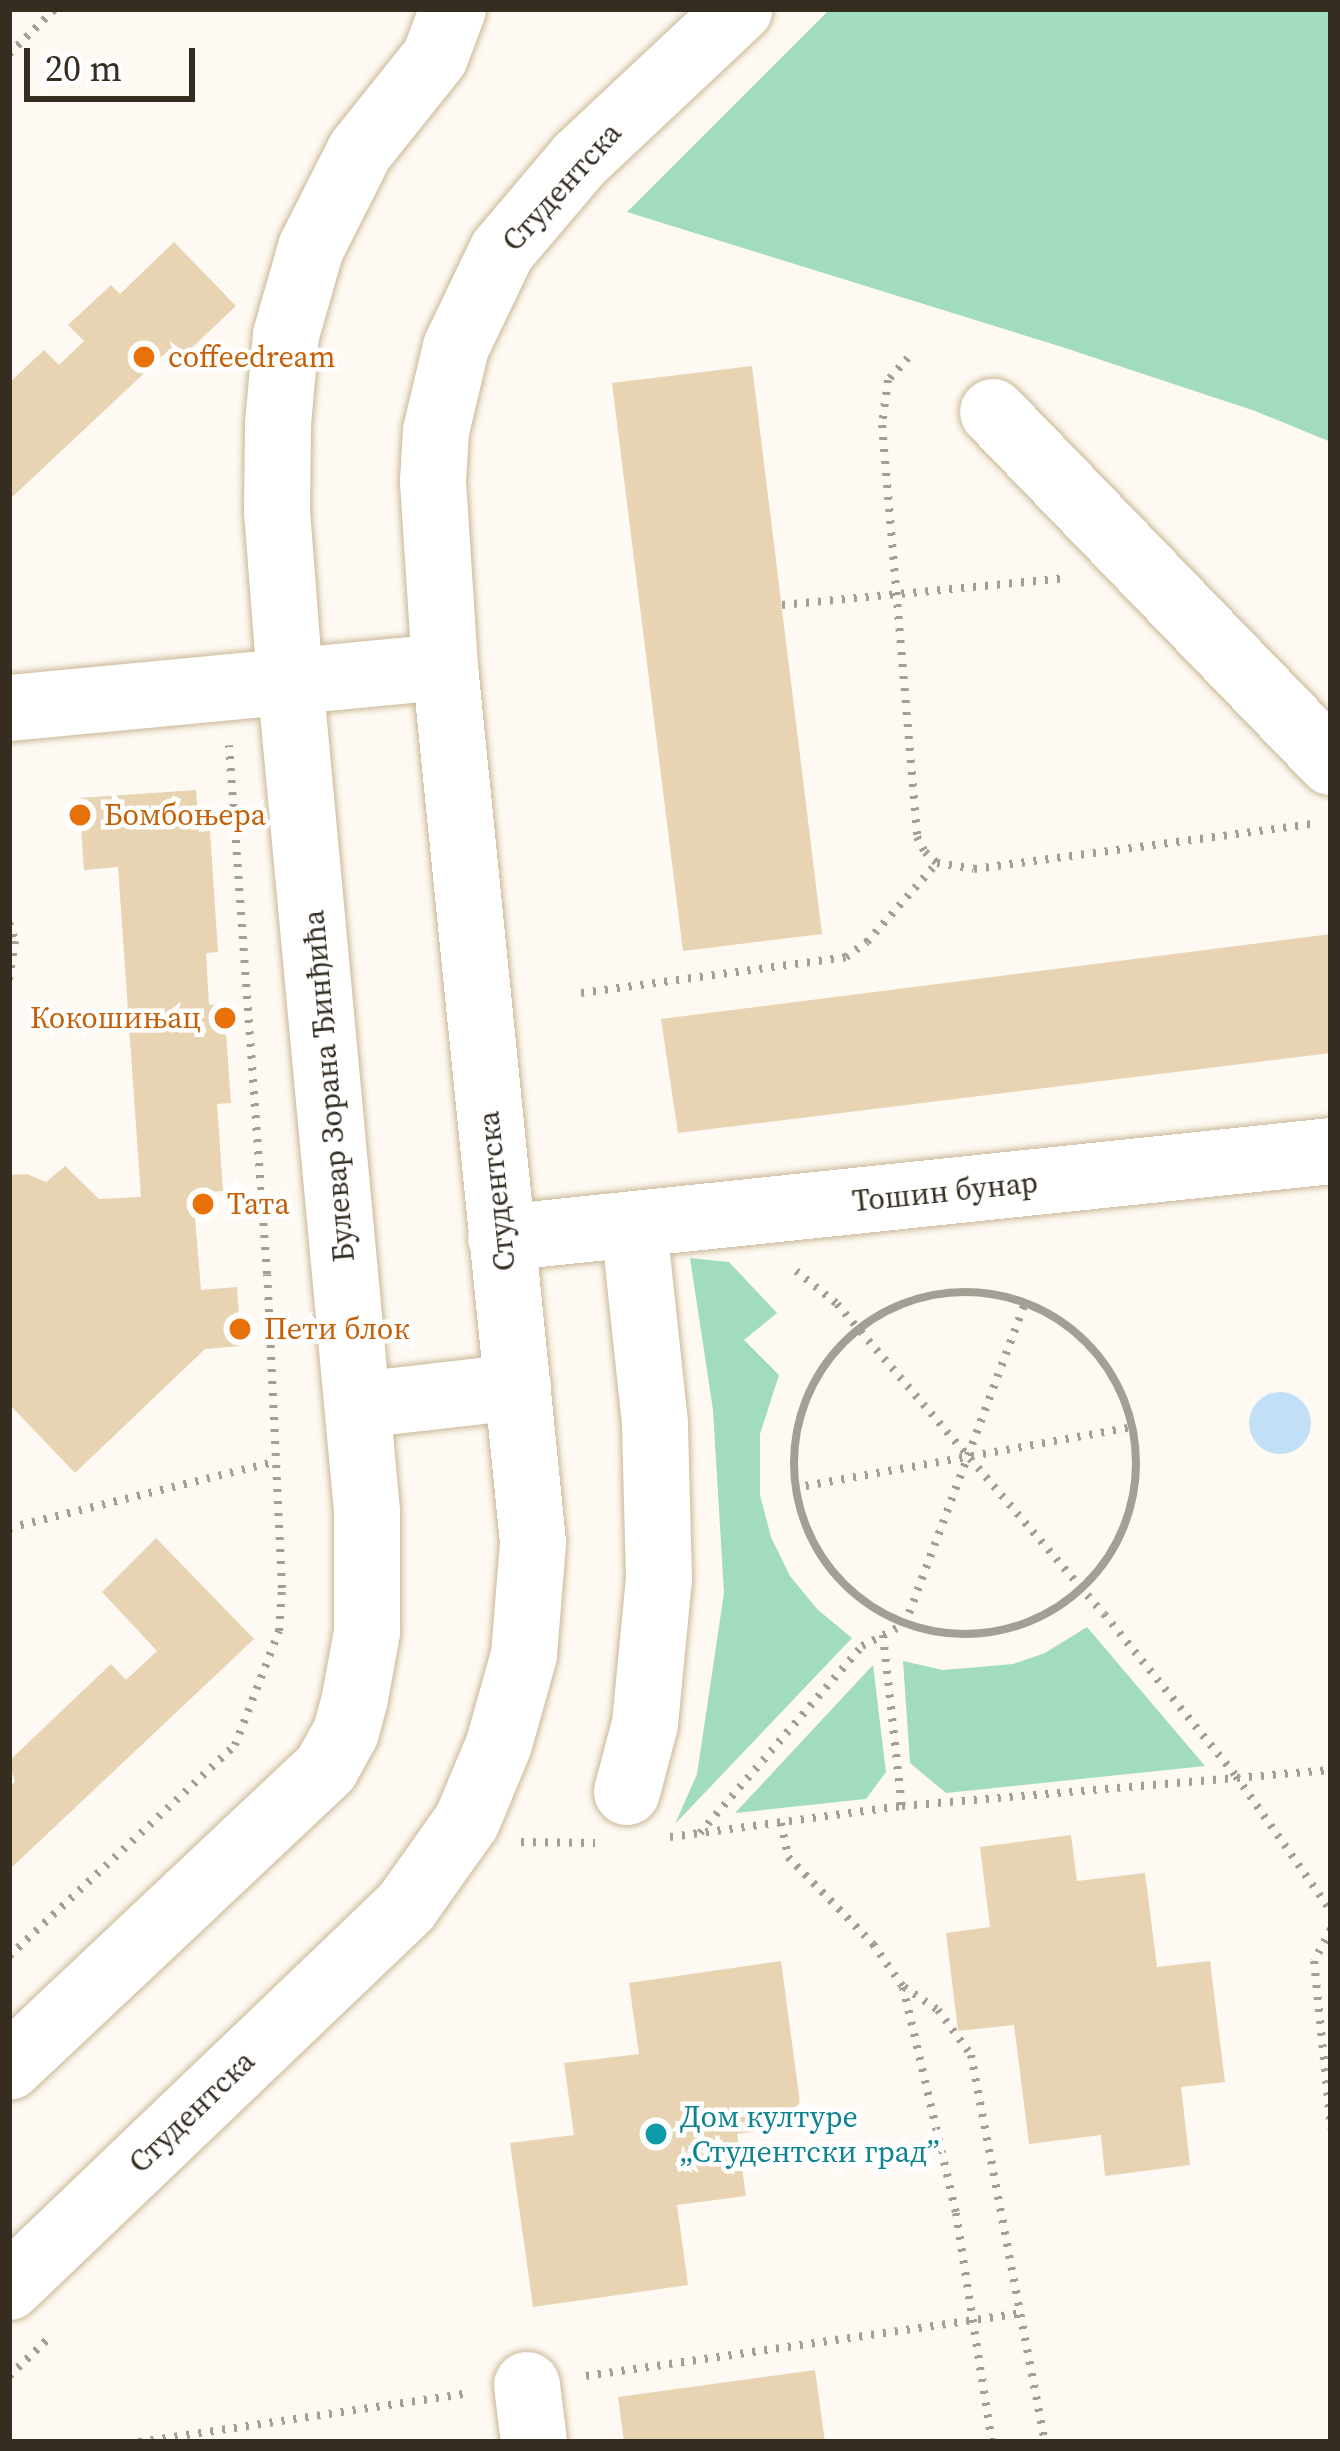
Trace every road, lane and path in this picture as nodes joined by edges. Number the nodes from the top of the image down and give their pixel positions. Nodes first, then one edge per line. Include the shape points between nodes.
1 (55, 9) edge
2 (453, 9) edge
3 (740, 9) edge
4 (9, 54) edge
5 (908, 358) dead end
6 (994, 412) dead end
7 (1147, 570) junction
8 (896, 594) junction
9 (782, 605) dead end
10 (445, 667) junction
11 (290, 680) junction
12 (224, 684) junction
13 (9, 708) edge
14 (1331, 762) edge
15 (1331, 821) edge
16 (937, 863) junction
17 (9, 923) edge
18 (9, 980) edge
19 (581, 993) dead end
20 (1331, 1151) edge
21 (634, 1225) junction
22 (530, 1234) junction
23 (785, 1264) dead end
24 (1025, 1300) junction
25 (856, 1328) junction
26 (518, 1387) junction
27 (359, 1405) junction
28 (1134, 1427) junction
29 (967, 1460) junction
30 (274, 1462) junction
31 (794, 1488) junction
32 (9, 1528) edge
33 (1081, 1590) junction
34 (905, 1624) junction
35 (883, 1635) junction
36 (1331, 1770) edge
37 (1236, 1776) junction
38 (902, 1806) junction
39 (781, 1823) junction
40 (630, 1824) junction
41 (699, 1834) junction
42 (512, 1840) dead end
43 (1331, 1911) edge
44 (1331, 1929) edge
45 (9, 1956) edge
46 (903, 1987) junction
47 (9, 2067) edge
48 (1331, 2128) edge
49 (9, 2287) edge
50 (1018, 2314) junction
51 (970, 2320) junction
52 (992, 2442) edge
53 (1045, 2442) edge

1 - 4 path
2 - 11 street, Булевар Зорана Ђинђића via 434,57 343,180 310,248 286,335 276,471
3 - 10 street, Студентска via 530,214 471,307 447,375 434,464
5 - 8 path via 888,380 883,425
6 - 7 street
7 - 8 path
7 - 14 street
8 - 9 path
8 - 16 path via 917,837
10 - 11 street
10 - 22 street, Студентска
11 - 12 street
11 - 27 street, Булевар Зорана Ђинђића
12 - 13 street
12 - 30 path
15 - 16 path via 974,869
16 - 19 path via 846,957
17 - 18 path
20 - 21 street, Тошин бунар
21 - 22 street, Тошин бунар
21 - 40 street via 655,1423 659,1579
22 - 26 street, Студентска
23 - 25 path
24 - 25 path via 967,1290 909,1299
24 - 28 path via 1075,1330 1113,1373
24 - 29 path
25 - 29 path
25 - 31 path via 817,1372 795,1428
26 - 27 street
26 - 49 street, Студентска via 532,1598 499,1744 467,1821 406,1906
27 - 47 street, Булевар Зорана Ђинђића via 367,1632 346,1732 326,1768
28 - 29 path
28 - 33 path via 1136,1486 1118,1543
29 - 31 path
29 - 33 path
29 - 34 path
30 - 32 path
30 - 45 path via 279,1631 246,1725 235,1745
31 - 34 path via 806,1531 830,1570 863,1602
33 - 34 path via 997,1632 949,1634
33 - 37 path
34 - 35 path
35 - 38 path
35 - 41 path via 862,1646
36 - 37 path
37 - 38 path
37 - 43 path
38 - 39 path
39 - 41 path
39 - 46 path via 788,1857 873,1944
40 - 41 path
40 - 42 path via 565,1846
44 - 48 path via 1315,1961
46 - 50 path via 938,2010 971,2055
46 - 51 path via 956,2212
50 - 51 path
50 - 53 path
51 - 52 path

